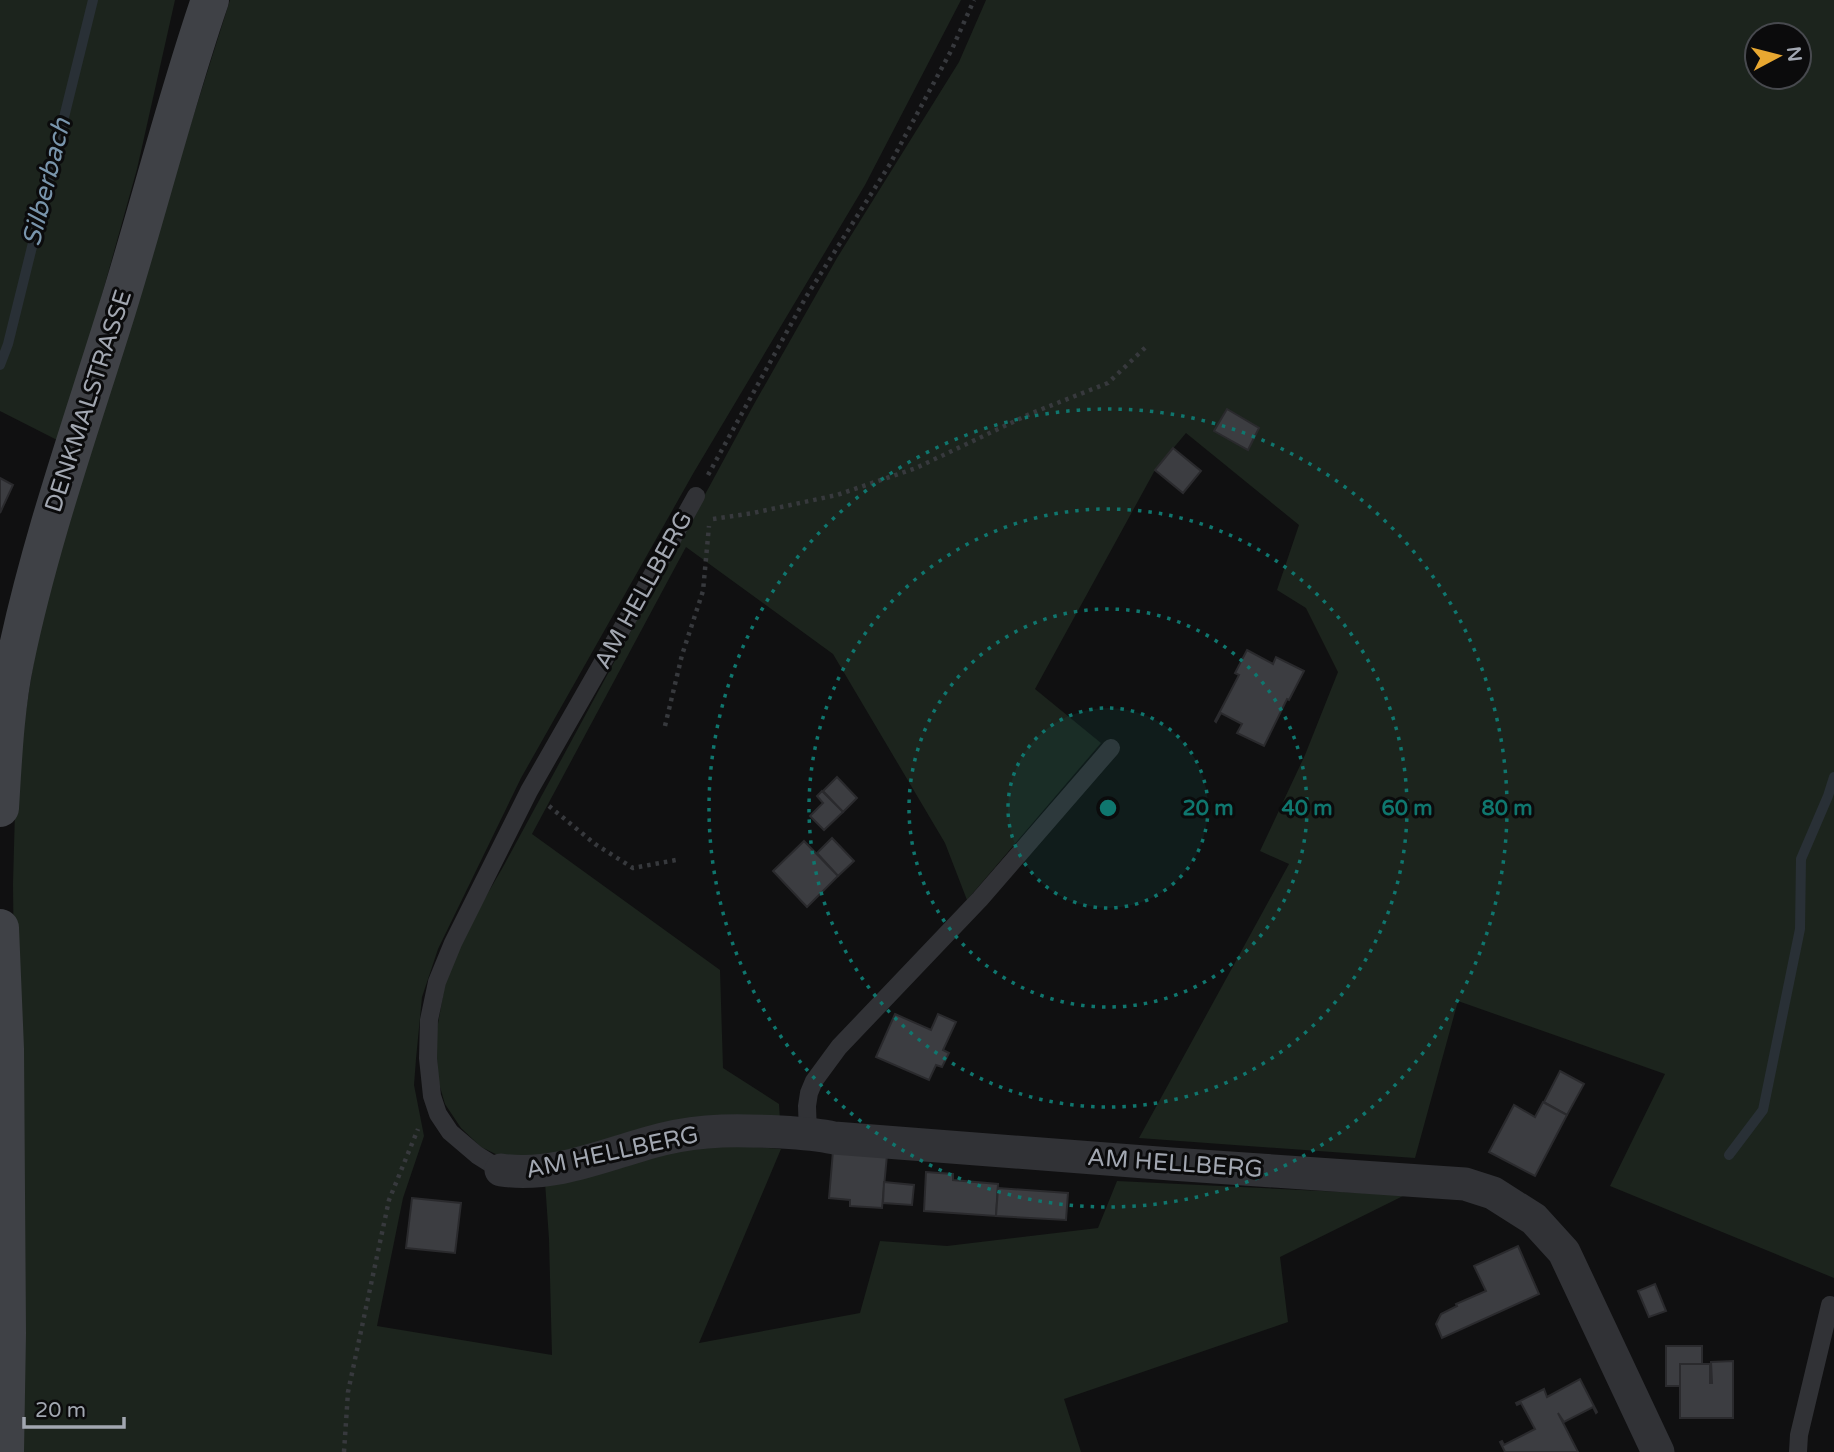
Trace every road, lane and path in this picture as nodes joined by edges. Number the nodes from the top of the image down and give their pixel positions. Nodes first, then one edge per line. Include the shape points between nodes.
1 (210, 0) edge
2 (974, 0) edge
3 (1148, 345) dead end
4 (696, 496) joint
5 (665, 726) dead end
6 (1111, 748) dead end
7 (528, 791) junction
8 (0, 808) edge
9 (676, 860) dead end
10 (0, 928) edge
11 (2, 1049) edge
12 (432, 1096) junction
13 (808, 1134) junction
14 (501, 1170) joint
15 (1830, 1305) dead end
16 (5, 1452) edge
17 (344, 1452) edge
18 (1658, 1452) edge
19 (1798, 1452) edge

1 - 8 main road, DENKMALSTRASSE via 50,521 15,663
2 - 4 path, AM HELLBERG via 890,164 806,297
3 - 5 path via 1108,383 916,468 837,495 709,520 703,591
4 - 7 lane, AM HELLBERG
6 - 13 lane via 980,899 839,1047 809,1093
7 - 9 path via 633,868
7 - 12 lane, AM HELLBERG via 437,982 429,1020
10 - 11 main road
11 - 16 main road
12 - 14 lane, AM HELLBERG via 450,1132
12 - 17 path via 389,1200 348,1392
13 - 14 street, AM HELLBERG via 719,1130 665,1138 539,1172
13 - 18 street, AM HELLBERG via 1465,1184 1493,1193 1534,1219 1564,1252
15 - 19 lane

